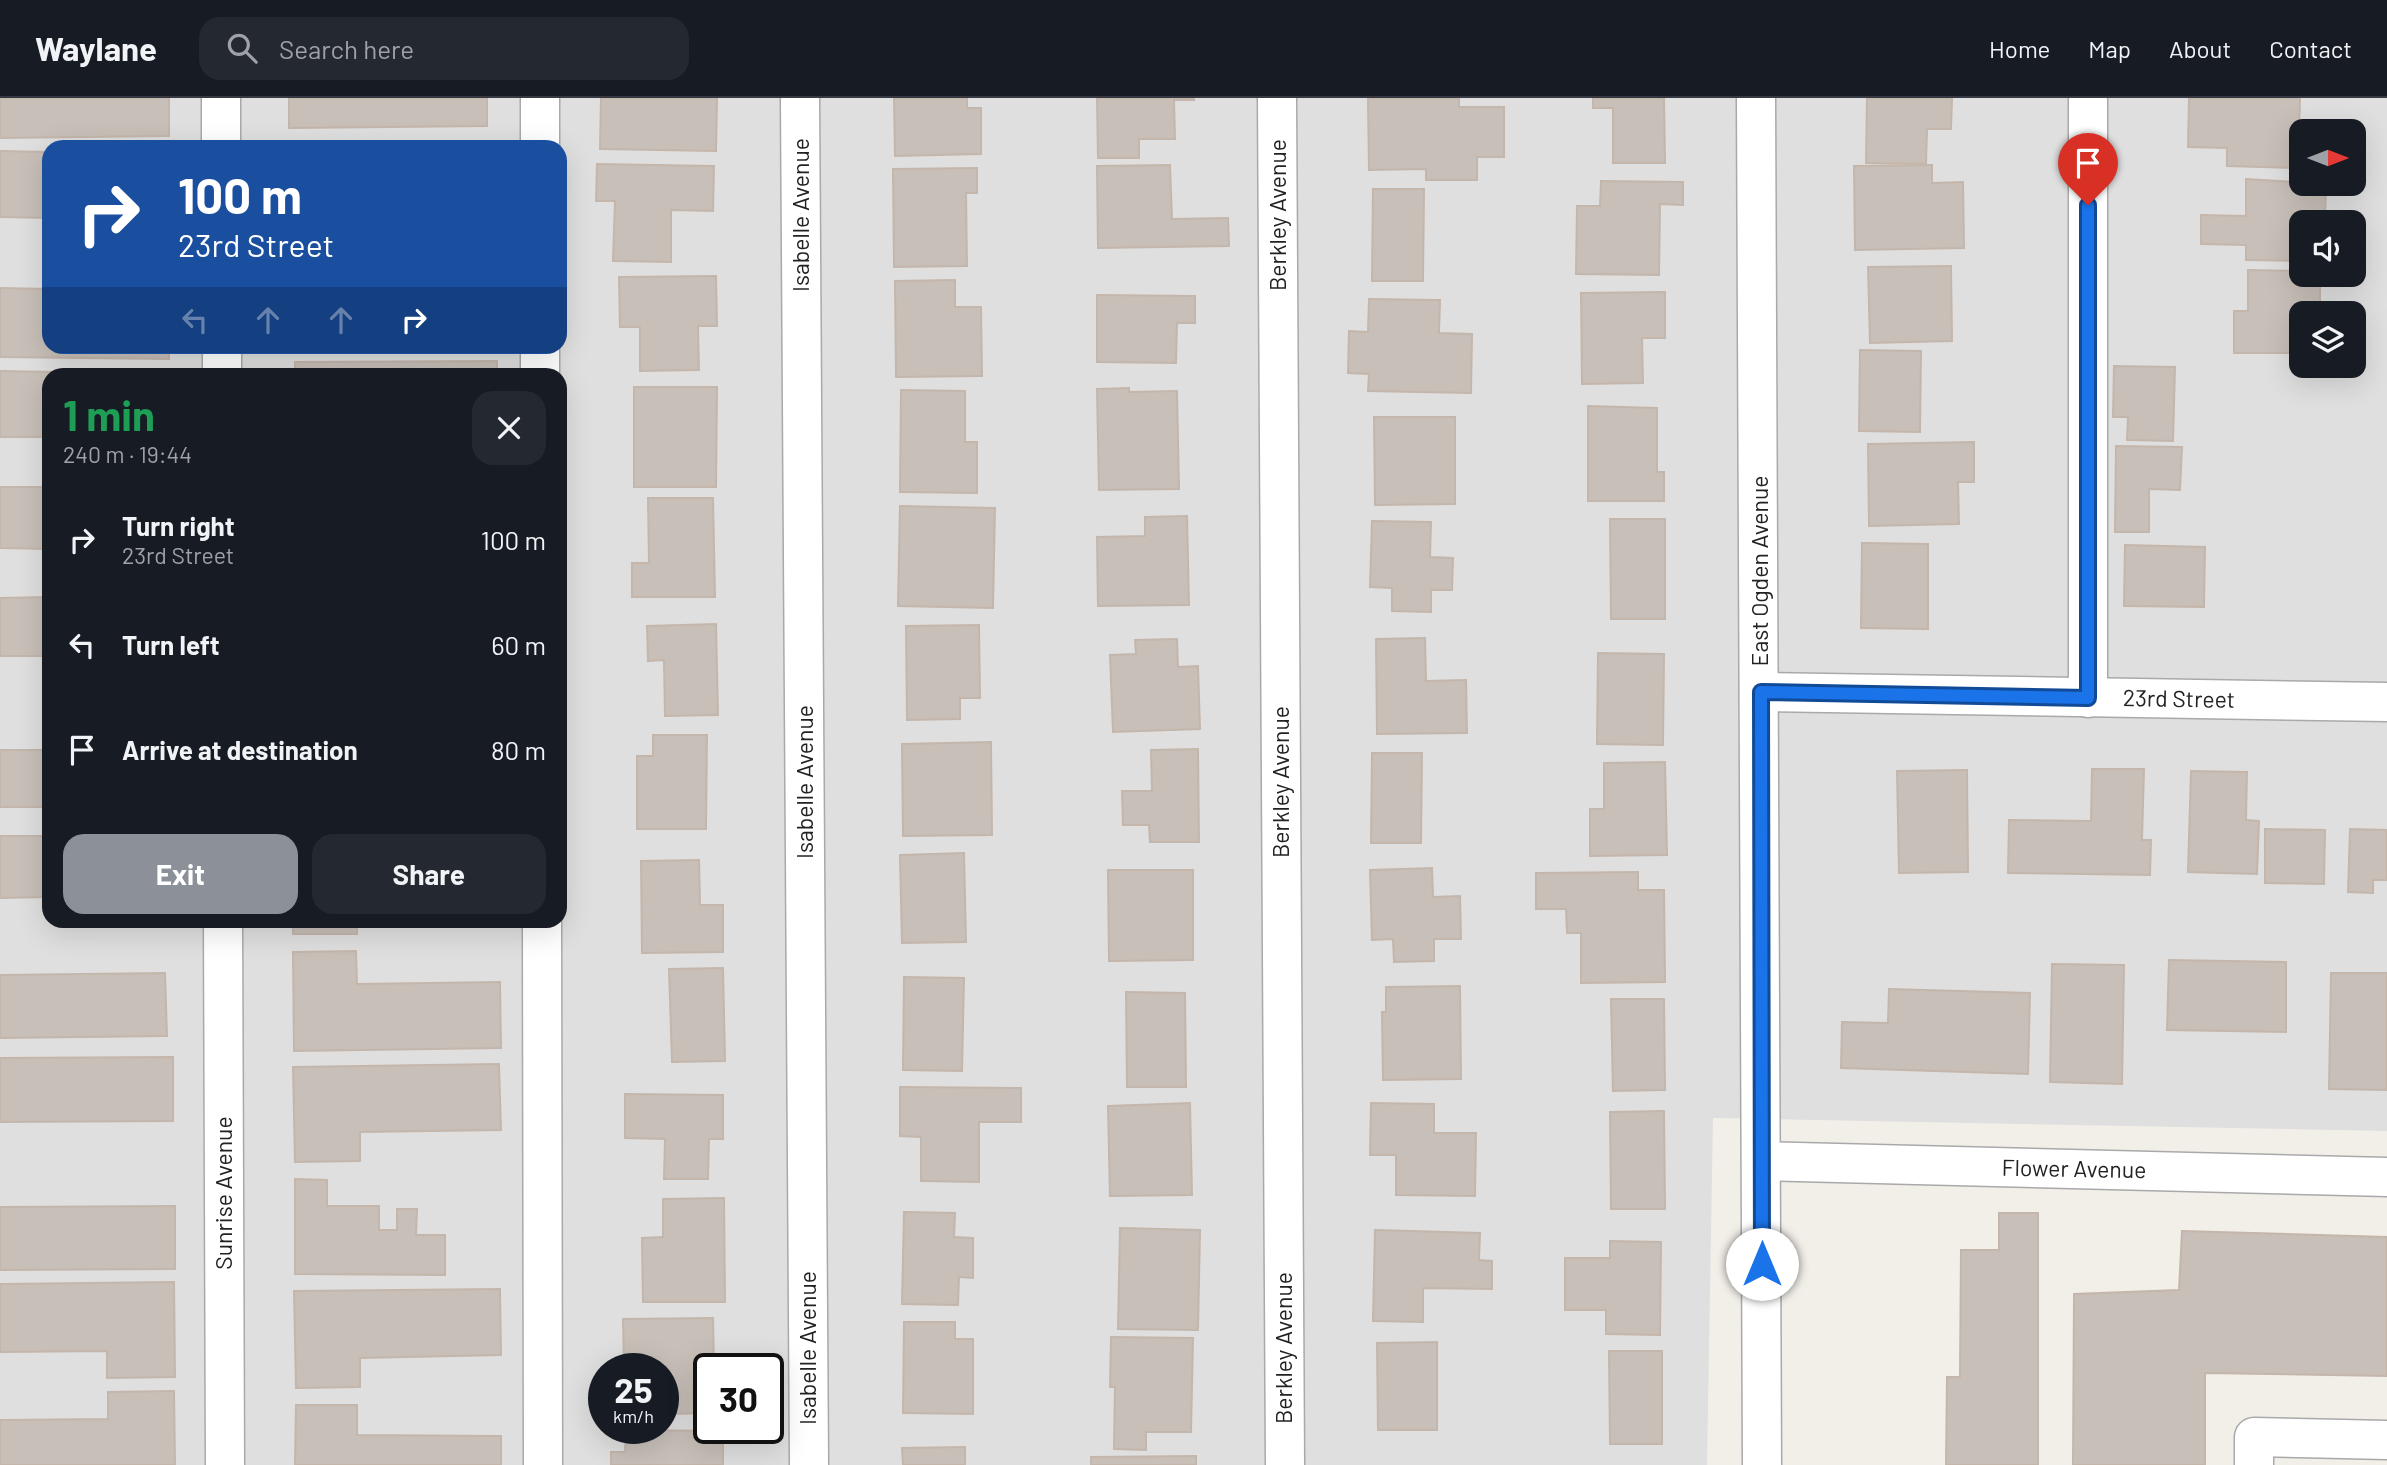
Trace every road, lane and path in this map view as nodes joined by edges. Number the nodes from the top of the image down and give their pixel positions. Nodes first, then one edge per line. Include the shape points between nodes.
1 (221, 98) edge
2 (540, 98) edge
3 (800, 98) edge
4 (1277, 98) edge
5 (1756, 98) edge
6 (2088, 98) edge
7 (221, 140) edge
8 (540, 140) edge
9 (1761, 692) junction
10 (2088, 698) junction
11 (2387, 702) edge
12 (223, 928) edge
13 (542, 928) edge
14 (1762, 1161) junction
15 (2387, 1177) edge
16 (2387, 1440) edge
17 (225, 1465) edge
18 (543, 1465) edge
19 (809, 1465) edge
20 (1285, 1465) edge
21 (1762, 1465) edge
22 (2254, 1465) edge

1 - 7 street
2 - 8 street
3 - 19 street, Isabelle Avenue
4 - 20 street, Berkley Avenue
5 - 9 street, East Ogden Avenue
6 - 10 street
9 - 10 street, 23rd Street
9 - 14 street, East Ogden Avenue
10 - 11 street, 23rd Street
12 - 17 street, Sunrise Avenue
13 - 18 street
14 - 15 street, Flower Avenue
14 - 21 street, East Ogden Avenue
16 - 22 street via 2254,1437

